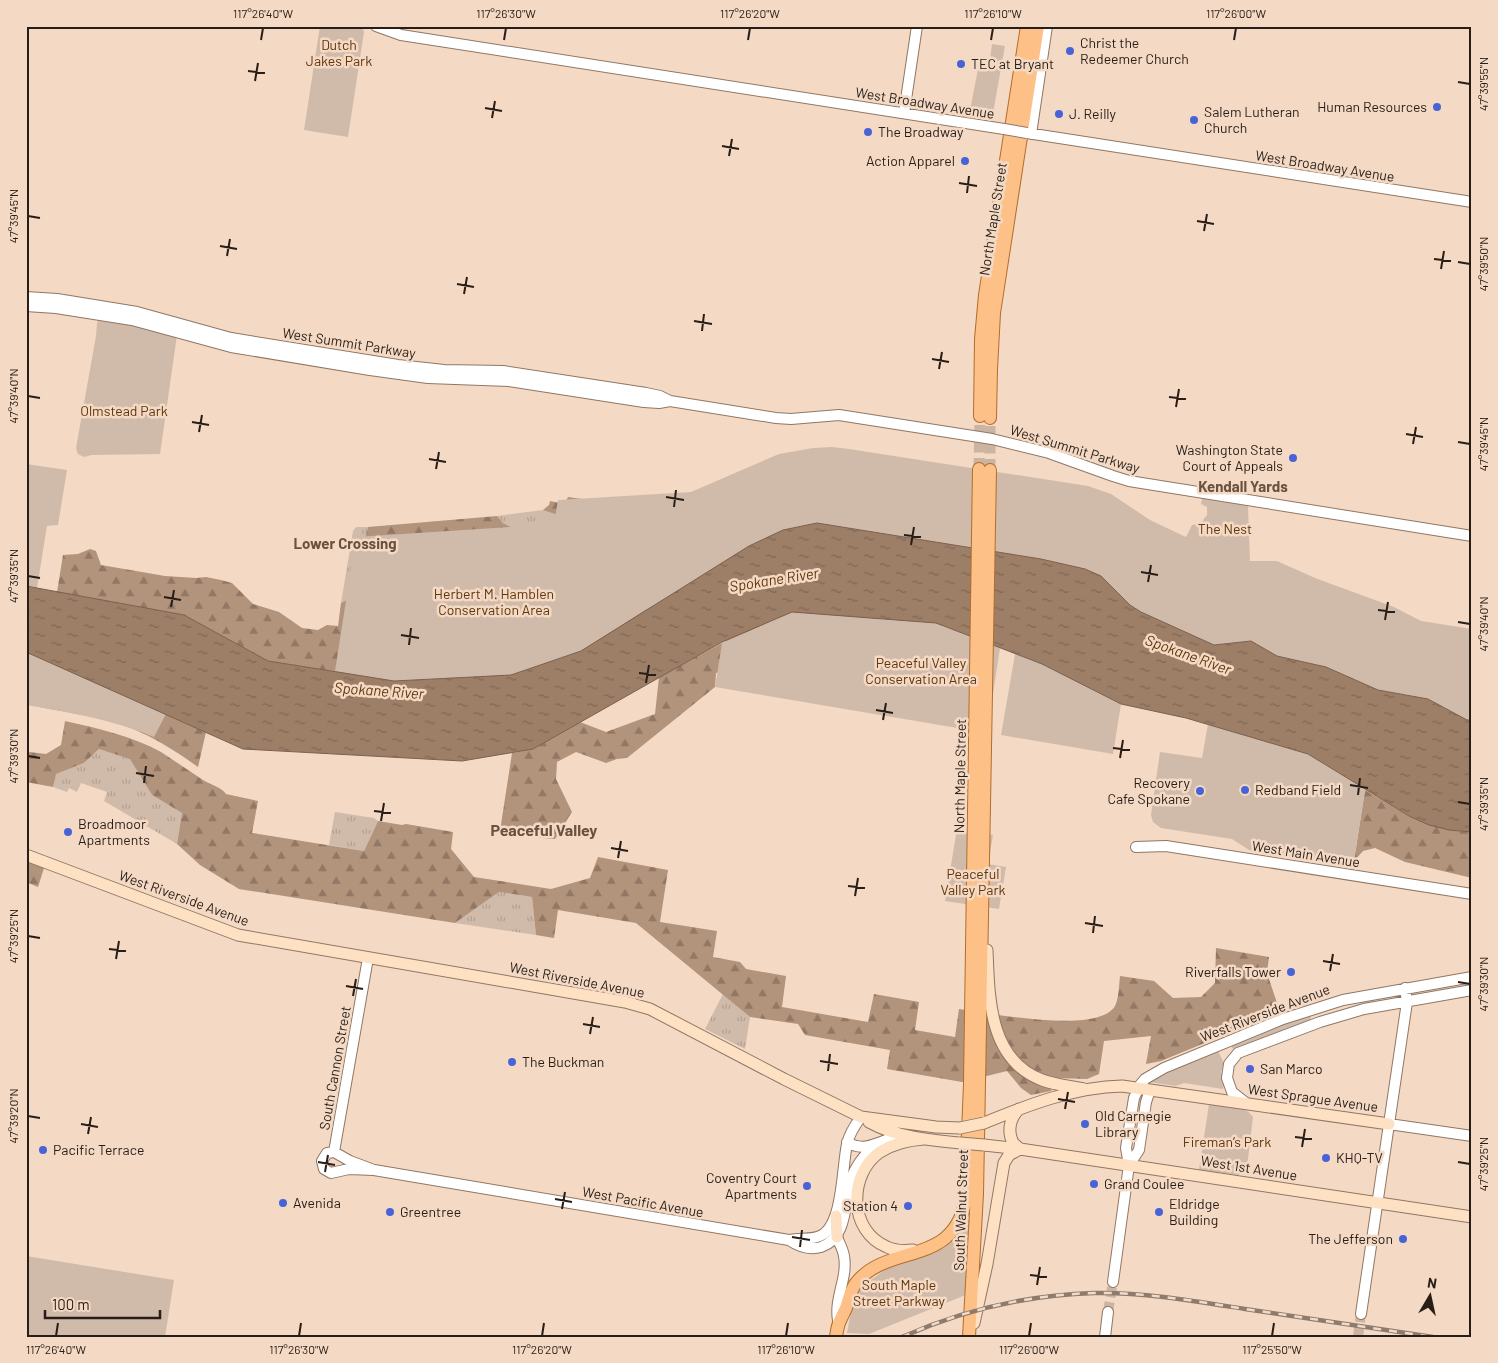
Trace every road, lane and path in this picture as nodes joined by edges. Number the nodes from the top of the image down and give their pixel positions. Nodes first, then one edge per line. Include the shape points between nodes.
1 (376, 26) edge
2 (917, 26) edge
3 (1027, 26) edge
4 (1038, 26) edge
5 (1047, 26) edge
6 (904, 113) junction
7 (1029, 133) junction
8 (1472, 202) edge
9 (26, 297) edge
10 (26, 306) edge
11 (670, 401) junction
12 (1472, 536) edge
13 (1136, 847) dead end
14 (983, 852) junction
15 (26, 855) edge
16 (1472, 894) edge
17 (368, 958) junction
18 (1472, 977) edge
19 (1405, 988) junction
20 (1472, 990) edge
21 (1408, 1002) junction
22 (975, 1084) junction
23 (1138, 1088) junction
24 (1088, 1090) junction
25 (1150, 1090) junction
26 (1246, 1103) junction
27 (1019, 1109) junction
28 (861, 1117) junction
29 (1389, 1124) junction
30 (904, 1135) junction
31 (1472, 1136) edge
32 (924, 1139) junction
33 (847, 1142) junction
34 (874, 1145) junction
35 (1020, 1149) junction
36 (337, 1154) junction
37 (1130, 1165) junction
38 (374, 1170) junction
39 (338, 1171) junction
40 (1377, 1203) junction
41 (836, 1216) junction
42 (1472, 1217) edge
43 (837, 1237) junction
44 (788, 1240) junction
45 (925, 1249) junction
46 (1113, 1282) tunnel mouth
47 (1108, 1312) tunnel mouth
48 (1361, 1314) tunnel mouth
49 (838, 1320) junction
50 (836, 1337) edge
51 (970, 1337) edge
52 (1105, 1337) edge

1 - 6 street, West Broadway Avenue via 401,35
2 - 6 street
3 - 4 main road, North Maple Street via 985,295 980,347 985,417 994,313
5 - 7 street
6 - 7 street, West Broadway Avenue, bridge
7 - 8 street, West Broadway Avenue
9 - 11 street, West Summit Parkway via 137,312 245,341 415,367 503,371 646,393
10 - 11 street, West Summit Parkway via 132,320 231,347 413,376 509,381 659,404
11 - 12 street, West Summit Parkway via 776,418 839,415 944,431 1035,449 1124,480
13 - 16 street, West Main Avenue via 1176,847
14 - 22 main road, North Maple Street
14 - 22 main road, North Maple Street via 984,476
14 - 24 main road via 988,977 994,1022 1001,1044 1014,1062 1041,1080
15 - 17 main road, West Riverside Avenue via 238,935
17 - 28 main road, West Riverside Avenue via 650,1009
17 - 36 street, South Cannon Street
18 - 19 street, West Riverside Avenue
19 - 21 street
19 - 23 street, West Riverside Avenue via 1344,1000 1283,1019 1164,1068 1148,1076
20 - 21 street, West Riverside Avenue
21 - 26 street, West Riverside Avenue via 1364,1009 1320,1022 1238,1053 1229,1064 1227,1078 1232,1092
21 - 29 street
22 - 45 main road via 963,1214 946,1238
22 - 51 main road, South Walnut Street via 977,1194
23 - 24 main road, West Riverside Avenue via 1105,1086
23 - 25 main road, West Riverside Avenue
23 - 37 street via 1132,1105 1126,1148
24 - 27 main road, West Riverside Avenue
25 - 26 main road, West Sprague Avenue
25 - 37 street via 1139,1150
26 - 29 main road, West Sprague Avenue
27 - 28 main road, West Riverside Avenue, bridge via 984,1123 960,1128
27 - 35 main road via 1013,1117 1010,1132 1012,1143
28 - 30 main road, West 1st Avenue via 876,1126
28 - 33 street
29 - 31 street, West Sprague Avenue
29 - 40 street
30 - 32 main road, West 1st Avenue
30 - 34 street, West 1st Avenue
32 - 35 main road, West 1st Avenue, bridge
32 - 45 main road via 897,1144 875,1156 863,1170 856,1202 866,1230 885,1247 900,1251
33 - 34 street, West 1st Avenue via 857,1147
33 - 41 street
34 - 43 street via 854,1172
35 - 37 main road, West 1st Avenue
35 - 51 main road via 1009,1155 1004,1164 987,1264
36 - 38 street, West Pacific Avenue
36 - 39 street via 343,1164
36 - 39 street via 329,1152 324,1155 322,1164 331,1173
37 - 40 main road, West 1st Avenue
37 - 46 street
38 - 39 street, West Pacific Avenue
38 - 44 street, West Pacific Avenue
40 - 42 main road, West 1st Avenue
40 - 48 street
41 - 43 main road
41 - 44 street, West Pacific Avenue via 828,1231 821,1236
43 - 44 street, West Pacific Avenue via 818,1248 797,1246
43 - 49 street via 845,1263 837,1302
45 - 49 main road via 882,1264 866,1274 851,1291
47 - 52 street
49 - 50 main road

